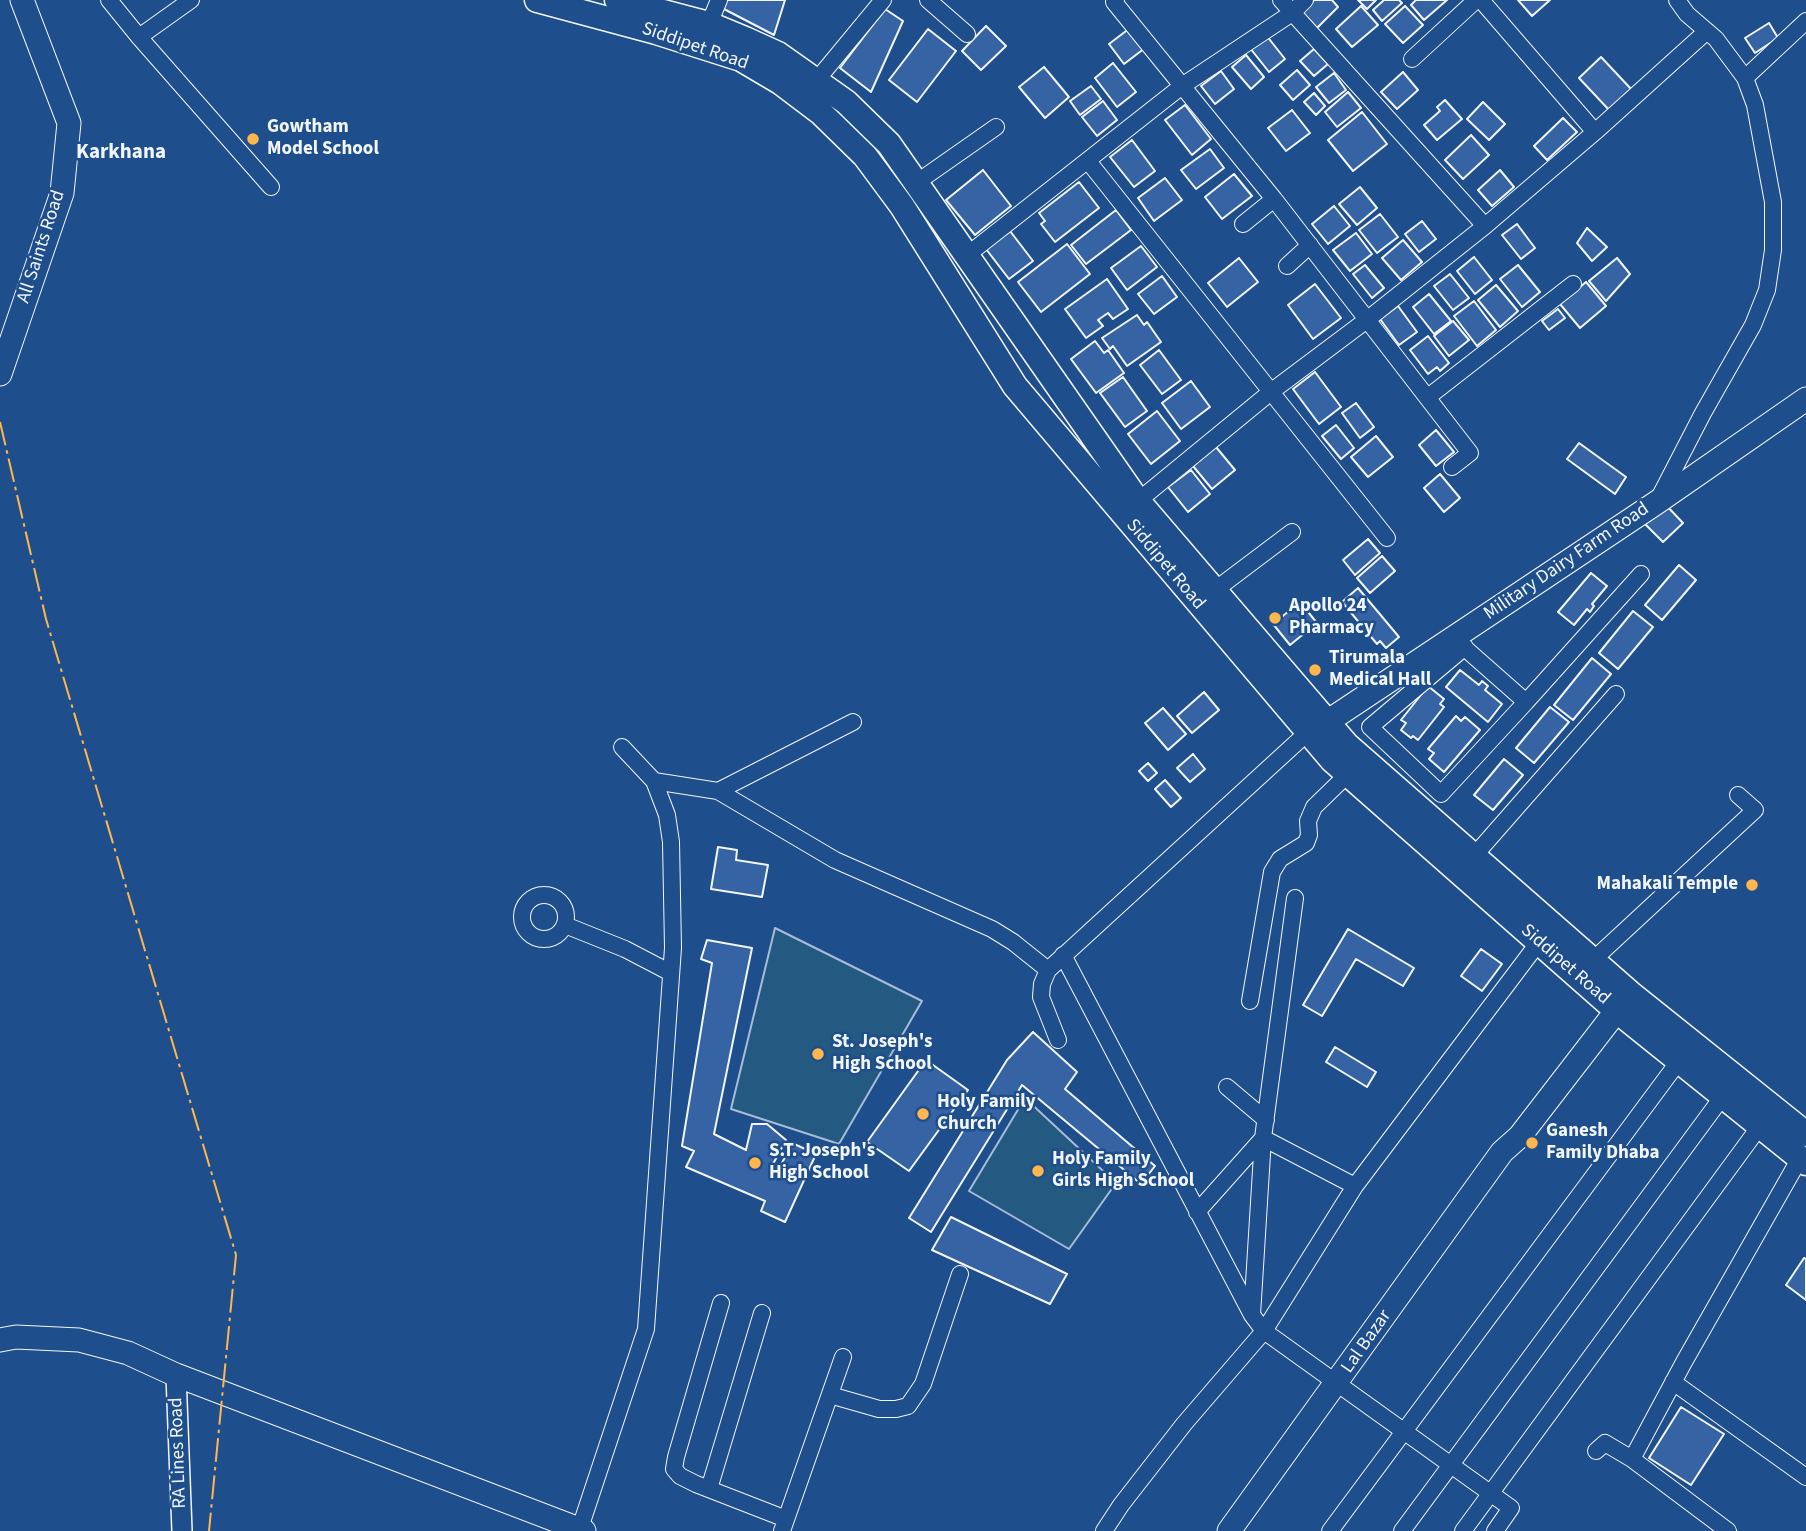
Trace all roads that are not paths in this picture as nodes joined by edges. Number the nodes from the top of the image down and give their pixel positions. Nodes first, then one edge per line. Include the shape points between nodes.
1 (22, 0) edge
2 (109, 0) edge
3 (191, 0) edge
4 (537, 0) edge
5 (617, 0) edge
6 (719, 0) edge
7 (883, 0) edge
8 (928, 0) edge
9 (1116, 0) edge
10 (1305, 0) edge
11 (1476, 0) edge
12 (1481, 0) edge
13 (1677, 0) edge
14 (1286, 6) edge
15 (1806, 21) edge
16 (709, 24) junction
17 (1707, 31) junction
18 (967, 34) dead end
19 (139, 37) junction
20 (1412, 59) dead end
21 (1745, 78) junction
22 (816, 81) junction
23 (1182, 86) junction
24 (996, 127) dead end
25 (1595, 132) junction
26 (1088, 161) junction
27 (916, 183) junction
28 (271, 187) dead end
29 (1274, 199) junction
30 (1243, 224) dead end
31 (1485, 226) junction
32 (1310, 245) junction
33 (966, 256) junction
34 (1287, 266) dead end
35 (1573, 284) dead end
36 (1368, 319) junction
37 (0, 374) edge
38 (1272, 391) junction
39 (1428, 397) junction
40 (1806, 399) edge
41 (1452, 467) dead end
42 (1138, 501) junction
43 (1657, 503) junction
44 (1292, 532) dead end
45 (1387, 538) dead end
46 (1641, 573) dead end
47 (1215, 590) junction
48 (1459, 642) junction
49 (1616, 694) dead end
50 (1526, 702) junction
51 (853, 722) dead end
52 (1317, 728) junction
53 (622, 747) dead end
54 (1348, 774) junction
55 (654, 781) junction
56 (718, 791) junction
57 (1738, 795) dead end
58 (1474, 856) junction
59 (1295, 898) dead end
60 (565, 925) dead end
61 (1539, 942) junction
62 (1063, 955) junction
63 (1592, 961) junction
64 (1048, 971) junction
65 (671, 973) junction
66 (1618, 997) junction
67 (1250, 1001) dead end
68 (1058, 1040) dead end
69 (1679, 1061) junction
70 (1227, 1087) dead end
71 (1723, 1096) junction
72 (1266, 1120) junction
73 (1760, 1126) junction
74 (1806, 1134) edge
75 (1263, 1138) junction
76 (1803, 1160) edge
77 (1355, 1186) junction
78 (1197, 1212) junction
79 (960, 1274) dead end
80 (721, 1303) dead end
81 (762, 1314) dead end
82 (1251, 1315) junction
83 (1264, 1331) junction
84 (0, 1340) edge
85 (843, 1357) dead end
86 (176, 1375) junction
87 (1673, 1382) junction
88 (1337, 1384) junction
89 (830, 1395) junction
90 (1405, 1433) junction
91 (1596, 1451) dead end
92 (1632, 1459) junction
93 (1451, 1465) junction
94 (1806, 1477) edge
95 (709, 1489) junction
96 (1491, 1494) junction
97 (182, 1523) edge
98 (784, 1525) edge
99 (581, 1530) edge
100 (168, 1531) edge
101 (1104, 1531) edge
102 (1229, 1531) edge
103 (1331, 1531) edge
104 (1402, 1531) edge
105 (1463, 1531) edge
106 (1495, 1531) edge
107 (1728, 1531) edge

1 - 37 main road, All Saints Road via 69,123 62,193
2 - 19 street
3 - 19 street
4 - 52 main road, Siddipet Road via 741,59 821,113 865,156 902,206 1015,386
5 - 16 main road, Siddipet Road
6 - 16 street
7 - 22 street
8 - 18 street
9 - 23 street
10 - 14 street
11 - 20 street
12 - 25 street
13 - 17 street
14 - 23 street
14 - 31 street
15 - 21 street
16 - 22 main road, Siddipet Road via 778,54
17 - 21 street
17 - 25 street
19 - 28 street
21 - 43 street via 1755,105 1773,202 1767,290 1753,325
22 - 27 main road, Siddipet Road via 846,102 888,144
23 - 26 street
23 - 29 street
24 - 27 street
25 - 31 street
26 - 33 street
26 - 38 street
27 - 33 main road, Siddipet Road
29 - 30 street
29 - 32 street
31 - 36 street
32 - 34 street
32 - 36 street
33 - 42 main road, Siddipet Road
35 - 39 street
36 - 38 street
36 - 39 street
38 - 42 street
38 - 45 street
39 - 41 street via 1470,453
40 - 43 main road, Military Dairy Farm Road
42 - 47 main road, Siddipet Road
43 - 48 main road, Military Dairy Farm Road
44 - 47 street
46 - 50 street
47 - 52 main road, Siddipet Road
48 - 50 street
48 - 50 street via 1370,727 1441,794
48 - 52 main road, Military Dairy Farm Road
49 - 58 street
51 - 56 street
52 - 54 main road, Siddipet Road
52 - 58 main road, Siddipet Road via 1347,745
52 - 62 street
53 - 55 street
54 - 61 main road, Siddipet Road
54 - 67 street via 1314,807 1306,843 1280,859 1272,872
55 - 56 street
55 - 65 street via 671,842
56 - 64 street via 847,866 992,929
57 - 63 street via 1755,810
58 - 63 main road, Siddipet Road
59 - 72 street
60 - 65 street
61 - 66 main road, Siddipet Road
61 - 77 street
62 - 64 street
62 - 78 street
63 - 66 main road, Siddipet Road
64 - 68 street via 1041,997
65 - 99 street via 646,1329
66 - 69 main road, Siddipet Road
66 - 74 main road, Siddipet Road
66 - 88 main road, Lal Bazar
69 - 71 main road, Siddipet Road
69 - 90 street
70 - 72 street
71 - 73 main road, Siddipet Road
71 - 93 street
72 - 75 street
73 - 76 main road, Siddipet Road
73 - 96 street
75 - 77 street
75 - 78 street
75 - 82 street
76 - 87 street
77 - 83 street
78 - 82 street
79 - 89 street via 923,1384 908,1406 879,1409
80 - 95 street via 674,1469
81 - 95 street
82 - 83 street
83 - 88 street
83 - 101 street via 1192,1414
84 - 86 main road via 79,1340 128,1353
85 - 89 street
86 - 97 street, RA Lines Road
86 - 99 main road
87 - 92 street
87 - 94 street
88 - 90 street
88 - 102 main road, Lal Bazar
89 - 98 street
90 - 93 street
90 - 103 street
91 - 92 street via 1605,1443
92 - 107 street
93 - 96 street
93 - 104 street
95 - 98 street
96 - 105 street
96 - 106 street via 1511,1508
97 - 100 street

